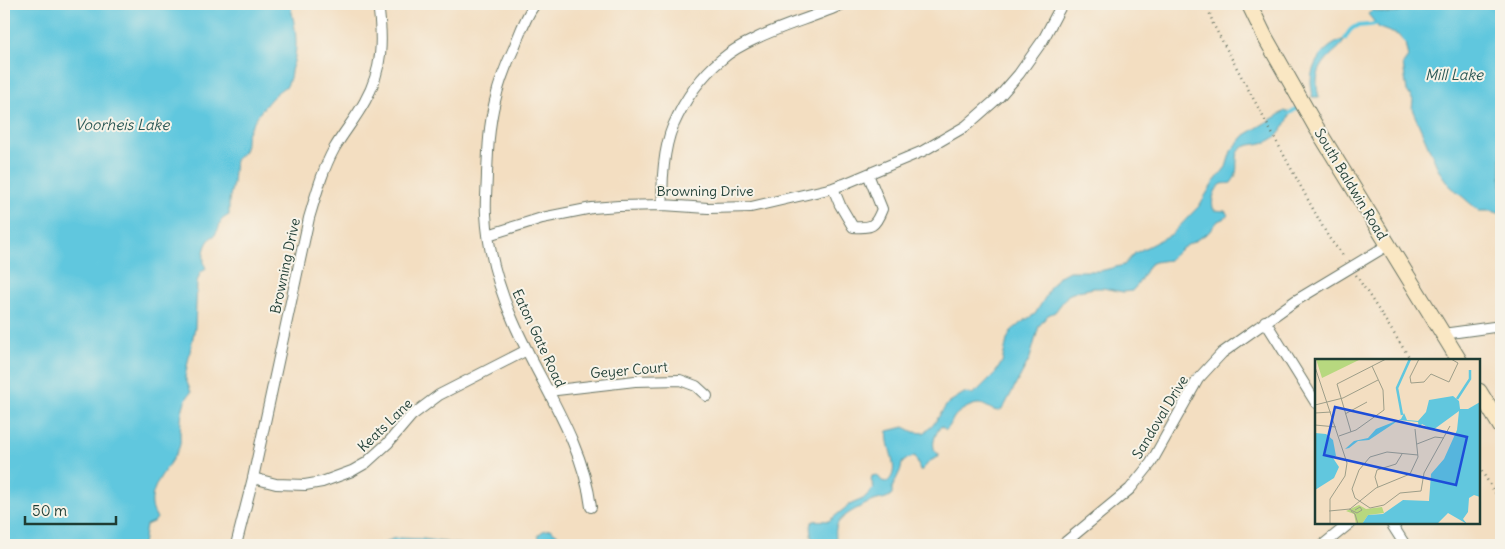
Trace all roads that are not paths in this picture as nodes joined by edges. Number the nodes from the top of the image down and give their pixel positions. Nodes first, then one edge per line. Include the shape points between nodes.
1 (378, 4) edge
2 (844, 4) edge
3 (1062, 4) edge
4 (1249, 4) edge
5 (531, 5) edge
6 (868, 174) junction
7 (833, 188) junction
8 (663, 205) junction
9 (488, 235) junction
10 (1388, 244) junction
11 (1265, 321) junction
12 (1497, 327) edge
13 (1443, 334) junction
14 (1501, 342) edge
15 (527, 350) junction
16 (1458, 359) edge
17 (548, 391) junction
18 (1480, 393) edge
19 (707, 396) dead end
20 (1315, 401) edge
21 (1501, 427) edge
22 (253, 478) junction
23 (591, 508) dead end
24 (1349, 524) edge
25 (1392, 524) edge
26 (236, 545) edge
27 (1062, 545) edge
28 (1323, 545) edge
29 (1405, 545) edge

1 - 22 street, Browning Drive via 382,31 380,59 365,101 334,150 321,179
2 - 8 street via 754,39 723,58 701,80 672,128 664,161
3 - 6 street, Browning Drive via 1043,40 1019,74 966,126 923,151
4 - 10 main road, South Baldwin Road via 1302,102
5 - 9 street, Eaton Gate Road via 506,66 488,138
6 - 7 street, Browning Drive
6 - 7 street via 882,209 877,221 867,228 853,227
7 - 8 street, Browning Drive via 751,207
8 - 9 street, Browning Drive via 592,208 542,218
9 - 15 street, Eaton Gate Road via 500,287
10 - 11 street, Sandoval Drive
10 - 13 main road, South Baldwin Road
11 - 20 street
11 - 27 street, Sandoval Drive via 1222,353 1198,379 1151,463 1130,489
12 - 13 street
12 - 14 lane
13 - 16 main road, South Baldwin Road
15 - 17 street, Eaton Gate Road
15 - 22 street, Keats Lane via 439,395 411,416 366,463 352,471 305,485 276,484
17 - 19 street, Geyer Court via 635,381 680,380 696,386
17 - 23 street, Eaton Gate Road via 579,458
18 - 21 main road
22 - 26 street, Browning Drive
24 - 28 street
25 - 29 street

